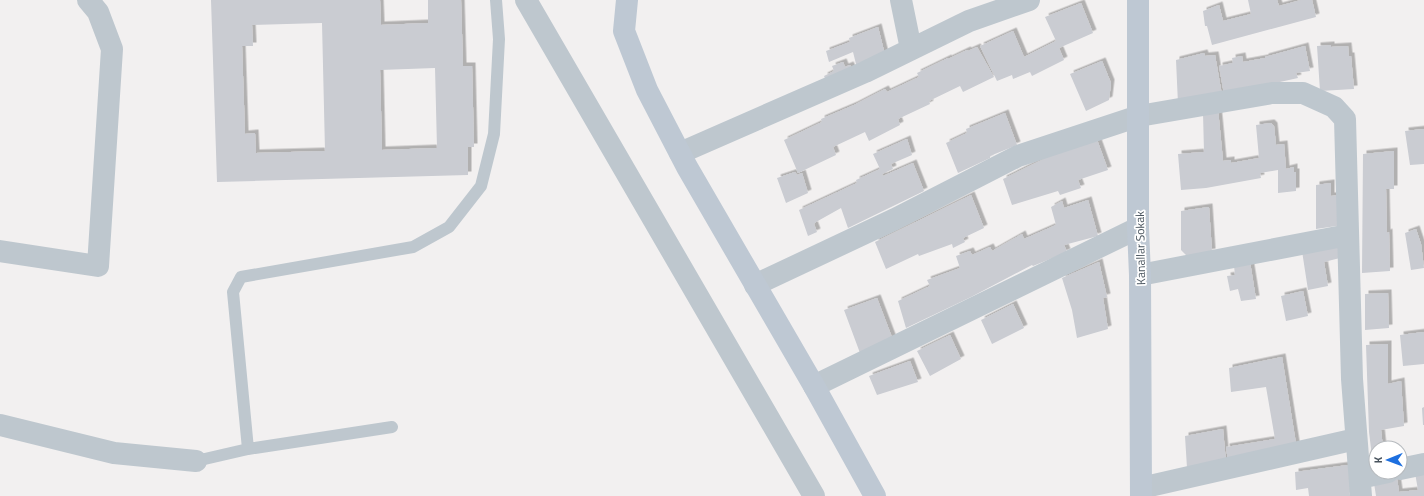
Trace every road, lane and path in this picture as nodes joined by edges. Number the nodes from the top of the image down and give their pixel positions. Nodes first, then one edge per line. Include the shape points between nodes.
1 (88, 0) edge
2 (496, 0) edge
3 (526, 0) edge
4 (627, 0) edge
5 (901, 0) edge
6 (1029, 0) edge
7 (1138, 0) edge
8 (911, 49) junction
9 (1139, 116) junction
10 (680, 153) junction
11 (1138, 228) junction
12 (1348, 235) junction
13 (0, 251) edge
14 (1140, 275) junction
15 (755, 285) junction
16 (814, 386) junction
17 (0, 426) edge
18 (392, 427) dead end
19 (1356, 439) junction
20 (248, 449) junction
21 (196, 461) joint
22 (1424, 464) edge
23 (1408, 467) edge
24 (1374, 480) edge
25 (1361, 487) edge
26 (1141, 492) edge
27 (814, 496) edge
28 (875, 496) edge

1 - 13 street via 98,12 112,49 98,266
2 - 20 lane via 500,39 494,134 481,186 449,226 413,247 241,277 233,292
3 - 27 street
4 - 10 street via 624,31 647,90
5 - 8 street
6 - 8 street via 969,21
7 - 9 street, Kanallar Sokak
8 - 10 street via 865,72
9 - 11 street, Kanallar Sokak
9 - 12 street via 1272,93 1303,94 1334,107 1345,120
9 - 15 street via 1018,156 895,219
10 - 15 street
11 - 14 street, Kanallar Sokak
11 - 16 street
12 - 14 street
12 - 19 street
14 - 26 street, Kanallar Sokak
15 - 16 street
16 - 28 street
17 - 21 street via 114,453
18 - 20 lane
19 - 25 street
19 - 26 street
20 - 21 lane
22 - 23 street
24 - 25 street

